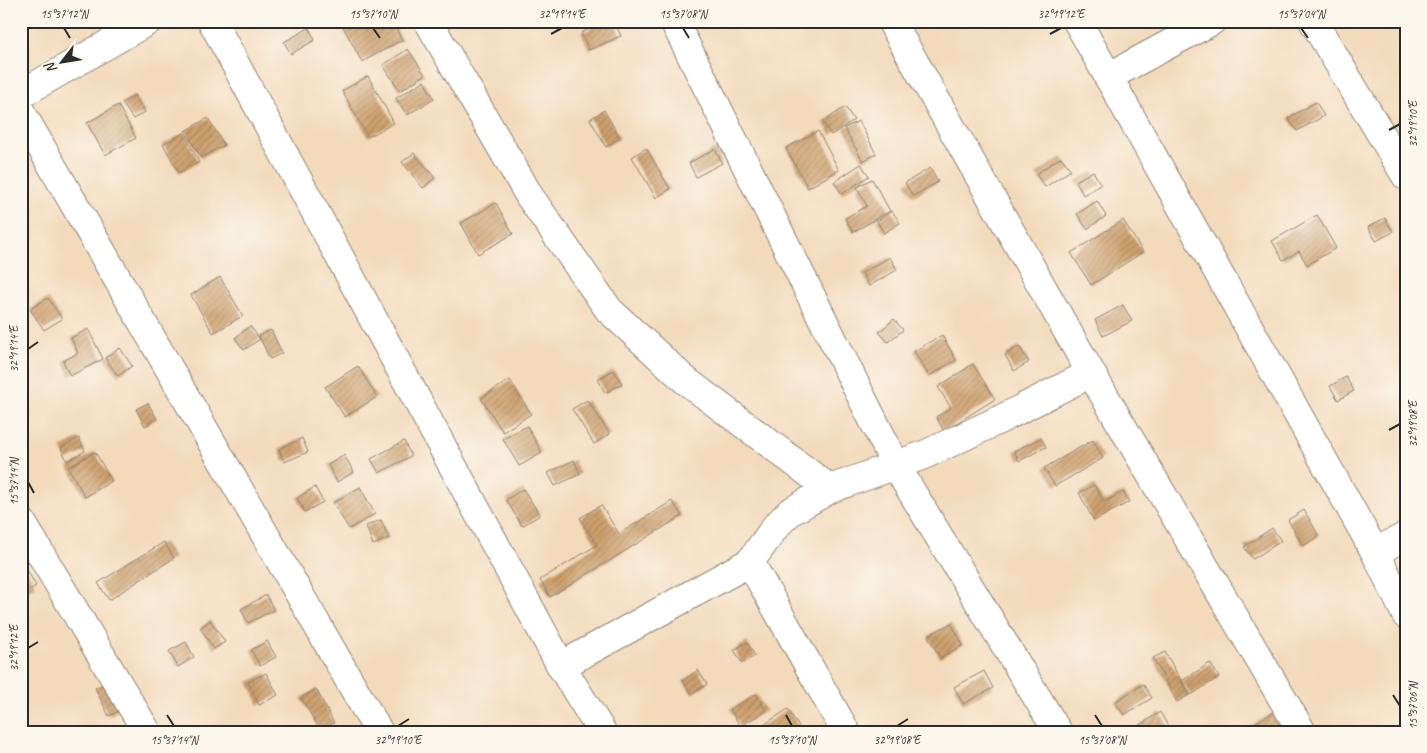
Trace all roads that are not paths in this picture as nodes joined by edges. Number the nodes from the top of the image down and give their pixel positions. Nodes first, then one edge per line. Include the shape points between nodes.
1 (148, 21) edge
2 (212, 21) edge
3 (428, 21) edge
4 (674, 21) edge
5 (891, 21) edge
6 (1077, 21) edge
7 (1212, 21) edge
8 (1313, 21) edge
9 (1108, 76) junction
10 (21, 94) edge
11 (21, 112) edge
12 (1406, 176) edge
13 (1090, 373) junction
14 (896, 466) junction
15 (830, 489) junction
16 (21, 521) edge
17 (1406, 536) edge
18 (1375, 552) junction
19 (750, 562) junction
20 (1406, 615) edge
21 (561, 666) junction
22 (147, 732) edge
23 (379, 732) edge
24 (602, 732) edge
25 (846, 732) edge
26 (1058, 732) edge
27 (1302, 732) edge

1 - 10 street
2 - 21 street
3 - 15 street via 530,197 609,310 685,380
4 - 14 street
5 - 13 street
6 - 9 street
7 - 9 street
8 - 12 street
9 - 18 street
11 - 23 street
13 - 14 street via 999,420
13 - 27 street
14 - 15 street
14 - 26 street
15 - 19 street via 790,512
16 - 22 street
17 - 18 street
18 - 20 street
19 - 21 street
19 - 25 street
21 - 24 street

